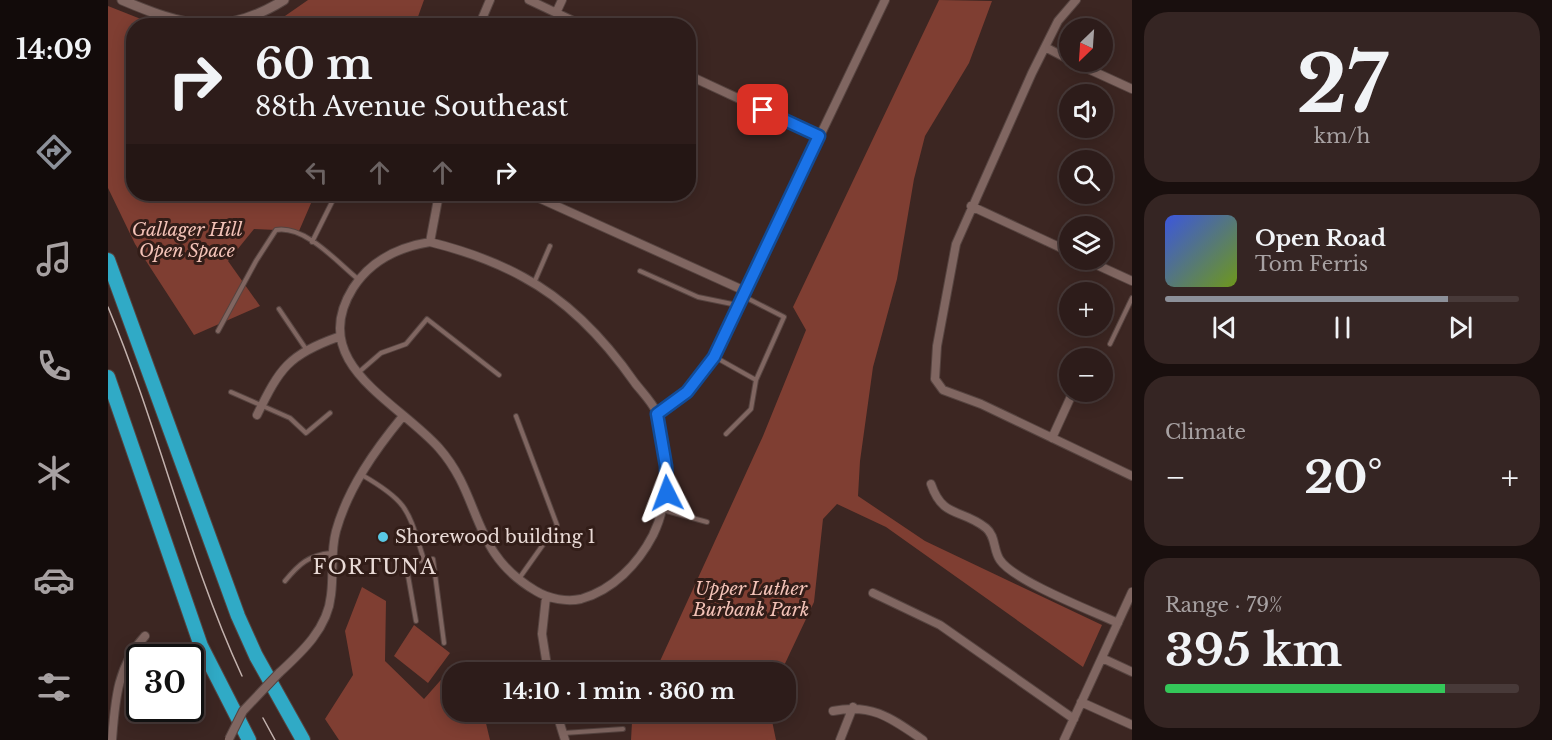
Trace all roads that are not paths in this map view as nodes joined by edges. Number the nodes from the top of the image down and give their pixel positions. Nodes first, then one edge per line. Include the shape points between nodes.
1 (122, 0) edge
2 (284, 0) edge
3 (490, 0) edge
4 (529, 0) edge
5 (562, 0) edge
6 (885, 0) edge
7 (1076, 0) edge
8 (556, 12) junction
9 (167, 18) edge
10 (245, 18) edge
11 (482, 18) edge
12 (568, 18) edge
13 (1045, 47) junction
14 (1059, 55) edge
15 (1095, 72) edge
16 (696, 79) edge
17 (1132, 89) edge
18 (819, 136) junction
19 (332, 201) edge
20 (438, 201) edge
21 (545, 201) edge
22 (971, 206) junction
23 (312, 242) junction
24 (430, 242) junction
25 (550, 246) dead end
26 (1059, 247) edge
27 (108, 260) edge
28 (1108, 270) edge
29 (640, 271) dead end
30 (358, 279) junction
31 (1132, 281) edge
32 (533, 283) junction
33 (744, 293) junction
34 (1132, 298) edge
35 (738, 305) junction
36 (279, 309) dead end
37 (218, 331) dead end
38 (338, 337) junction
39 (1110, 344) dead end
40 (306, 349) junction
41 (714, 357) junction
42 (359, 373) junction
43 (499, 375) dead end
44 (108, 376) edge
45 (756, 380) junction
46 (231, 392) dead end
47 (1068, 402) edge
48 (261, 406) junction
49 (330, 413) dead end
50 (657, 414) junction
51 (257, 415) dead end
52 (403, 416) junction
53 (516, 416) dead end
54 (726, 434) dead end
55 (1052, 438) junction
56 (361, 474) junction
57 (1132, 476) edge
58 (931, 484) dead end
59 (662, 510) junction
60 (707, 522) dead end
61 (331, 553) junction
62 (424, 560) junction
63 (517, 580) junction
64 (285, 581) dead end
65 (1132, 592) edge
66 (873, 593) dead end
67 (546, 597) junction
68 (416, 621) dead end
69 (1118, 623) junction
70 (145, 636) dead end
71 (444, 643) dead end
72 (1102, 658) junction
73 (546, 662) edge
74 (1132, 672) edge
75 (1082, 702) junction
76 (853, 707) junction
77 (833, 711) dead end
78 (1074, 719) junction
79 (559, 722) edge
80 (1132, 725) edge
81 (623, 729) dead end
82 (564, 737) edge
83 (229, 739) edge
84 (112, 740) edge
85 (249, 740) edge
86 (303, 740) edge
87 (840, 740) edge
88 (922, 740) edge
89 (1064, 740) edge

1 - 9 street
2 - 10 street
3 - 11 street
4 - 8 street
5 - 8 street
6 - 18 street
7 - 13 street via 1058,21
8 - 12 street
13 - 14 street
13 - 22 street
15 - 17 street
16 - 18 street
18 - 33 street
19 - 23 lane
20 - 24 street
21 - 33 street
22 - 26 street
22 - 55 street via 956,244 937,346 935,379 943,390
23 - 30 lane
23 - 37 lane via 288,228 276,230
24 - 30 street via 390,253
24 - 32 street via 490,261
25 - 32 lane
27 - 86 highway via 238,616
28 - 31 street
29 - 35 lane via 698,297
30 - 38 street via 345,301
32 - 50 street via 608,344
33 - 35 street
33 - 45 lane via 784,317
34 - 39 lane
35 - 41 street
36 - 40 lane
38 - 40 street
38 - 42 street via 346,357
40 - 48 street via 284,367
41 - 45 lane
41 - 50 street via 687,392
42 - 43 lane via 381,352 406,344 428,319
42 - 52 street
44 - 85 highway via 201,646
45 - 54 lane via 751,409
46 - 48 lane
47 - 55 street
48 - 49 lane via 290,418 306,433
48 - 51 street
50 - 59 street via 666,466 667,493
52 - 56 street
52 - 63 street via 438,447 452,466 497,559
53 - 63 lane via 557,525
55 - 57 street
56 - 61 street via 337,528
56 - 62 lane via 389,490 408,510
58 - 69 street via 937,500 946,508 992,532 1000,561 1017,574
59 - 60 lane
59 - 67 street via 639,556 603,591 575,600
61 - 64 lane via 315,554 303,561
61 - 83 street, bridge via 332,594 324,618 310,642 243,711
62 - 68 lane via 406,564
62 - 71 lane via 433,559
63 - 67 street
65 - 69 street
66 - 78 street via 940,625
67 - 73 street via 542,634
69 - 72 street
70 - 84 street via 122,670
72 - 74 street
72 - 75 street
75 - 78 street
75 - 80 street
76 - 77 street
76 - 87 street
76 - 88 street via 892,719
78 - 89 street
79 - 82 street
81 - 82 lane

